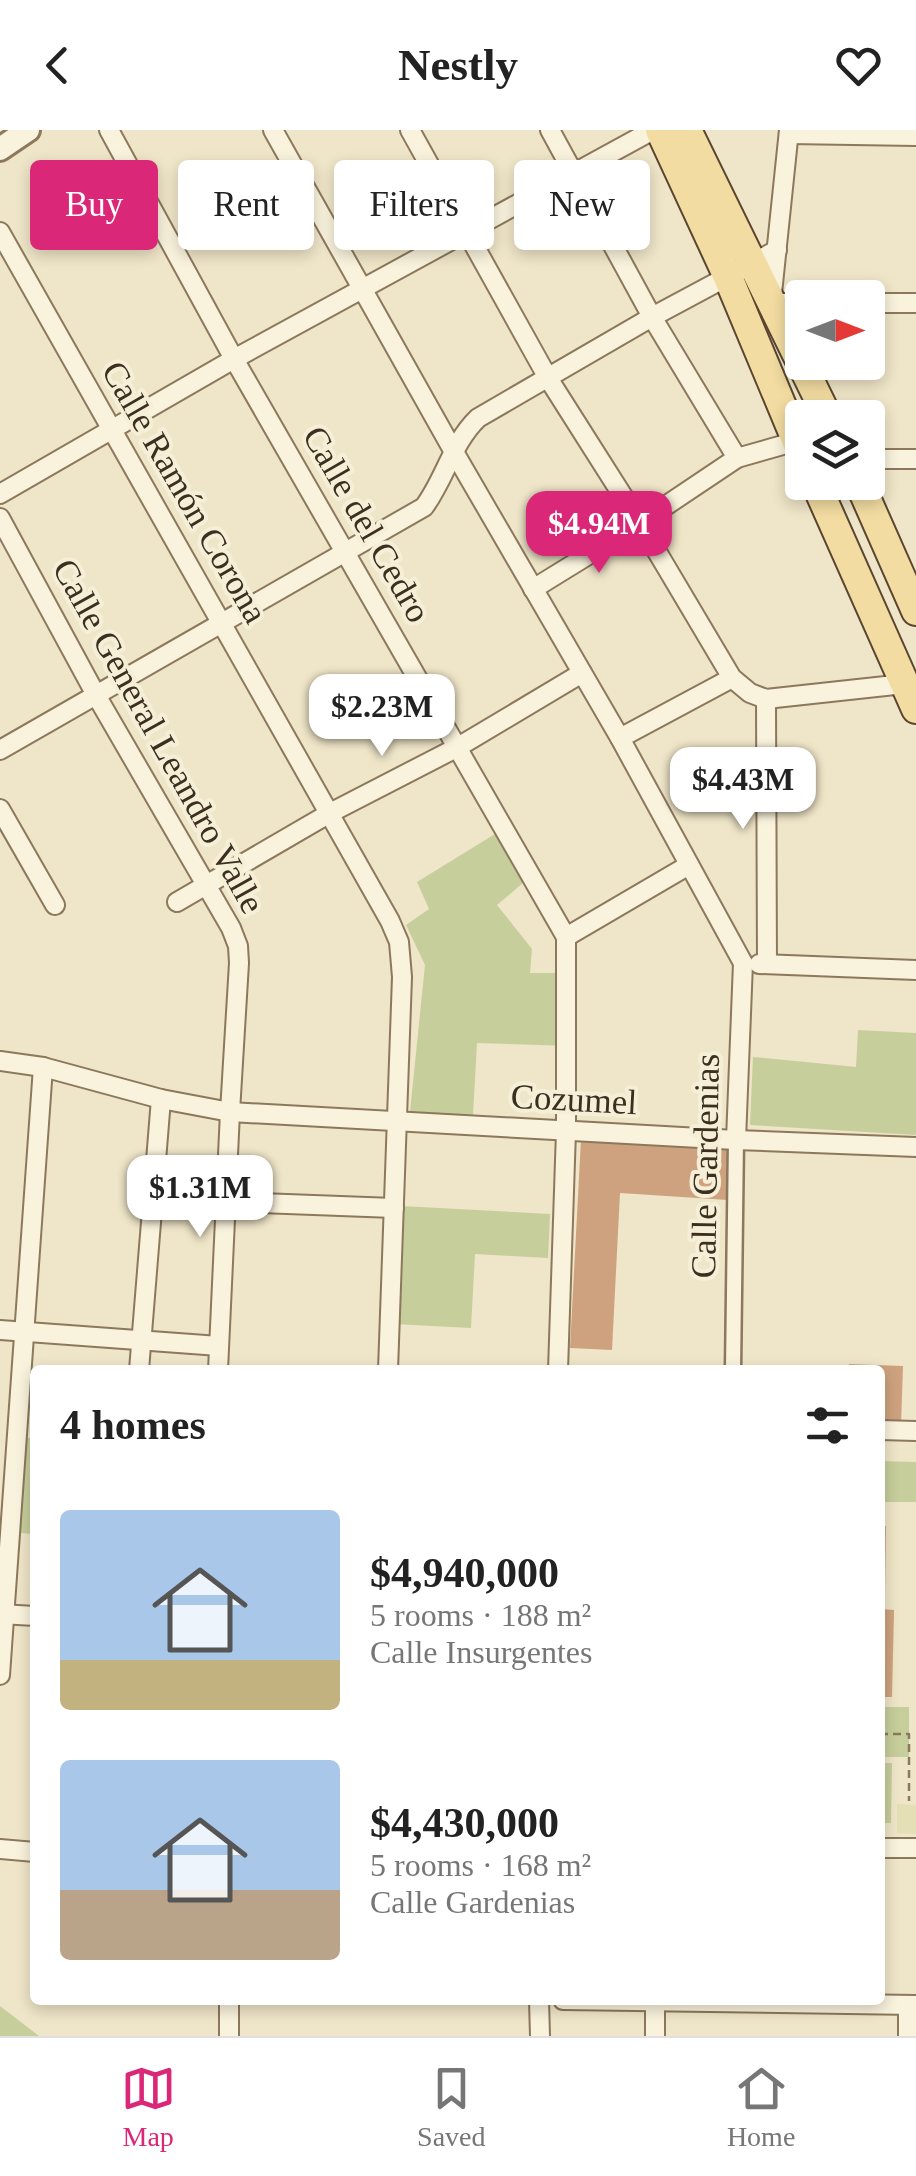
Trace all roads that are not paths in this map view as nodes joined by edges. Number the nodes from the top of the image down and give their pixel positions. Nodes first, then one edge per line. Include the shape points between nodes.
1 (28, 130) edge
2 (109, 130) edge
3 (273, 130) edge
4 (410, 130) edge
5 (550, 130) edge
6 (656, 130) edge
7 (688, 130) edge
8 (789, 132) edge
9 (916, 136) edge
10 (0, 149) edge
11 (427, 160) edge
12 (567, 160) edge
13 (599, 160) edge
14 (0, 232) edge
15 (434, 250) edge
16 (477, 250) edge
17 (615, 250) edge
18 (765, 257) junction
19 (728, 278) junction
20 (362, 289) junction
21 (771, 303) junction
22 (785, 303) edge
23 (885, 303) edge
24 (916, 303) edge
25 (652, 318) junction
26 (234, 359) junction
27 (548, 378) junction
28 (819, 400) edge
29 (785, 413) edge
30 (112, 430) junction
31 (785, 450) edge
32 (454, 452) junction
33 (737, 458) junction
34 (885, 459) edge
35 (916, 459) edge
36 (0, 494) edge
37 (823, 500) edge
38 (867, 500) edge
39 (0, 518) edge
40 (640, 523) junction
41 (346, 551) junction
42 (533, 589) junction
43 (916, 610) edge
44 (222, 621) junction
45 (582, 673) junction
46 (732, 678) junction
47 (96, 695) junction
48 (910, 696) edge
49 (766, 699) junction
50 (620, 738) junction
51 (458, 746) junction
52 (0, 750) edge
53 (0, 809) edge
54 (330, 814) junction
55 (689, 865) junction
56 (206, 888) junction
57 (178, 902) dead end
58 (55, 904) dead end
59 (566, 937) junction
60 (743, 964) junction
61 (767, 964) junction
62 (916, 970) edge
63 (0, 1061) edge
64 (42, 1067) junction
65 (161, 1100) junction
66 (230, 1112) junction
67 (397, 1122) junction
68 (566, 1131) junction
69 (736, 1140) junction
70 (916, 1147) edge
71 (260, 1203) dead end
72 (394, 1208) junction
73 (0, 1330) edge
74 (23, 1332) junction
75 (141, 1340) junction
76 (219, 1346) junction
77 (139, 1365) edge
78 (218, 1365) edge
79 (388, 1365) edge
80 (558, 1365) edge
81 (733, 1365) edge
82 (885, 1430) edge
83 (916, 1431) edge
84 (2, 1614) edge
85 (30, 1616) edge
86 (0, 1675) edge
87 (885, 1848) edge
88 (916, 1848) edge
89 (0, 1849) edge
90 (30, 1852) edge
91 (229, 2005) edge
92 (539, 2005) edge
93 (655, 2005) edge
94 (885, 2005) edge
95 (912, 2005) edge
96 (229, 2036) edge
97 (540, 2036) edge
98 (655, 2036) edge
99 (908, 2036) edge

1 - 10 street
2 - 26 street, Calle del Cedro
3 - 20 street
4 - 11 street
5 - 12 street
6 - 13 street
6 - 19 main road
7 - 18 main road
8 - 9 street
8 - 18 street
14 - 30 street, Calle Ramón Corona
15 - 20 street
16 - 27 street
17 - 25 street
18 - 19 street
18 - 21 main road
19 - 25 street
19 - 29 main road
20 - 26 street
20 - 32 street
21 - 22 street
21 - 28 main road
23 - 24 street
25 - 27 street
25 - 33 street
26 - 30 street
26 - 41 street, Calle del Cedro
27 - 32 street via 478,418
27 - 40 street
30 - 36 street
30 - 44 street, Calle Ramón Corona
31 - 33 street
32 - 41 street via 424,507
32 - 42 street
33 - 40 street
34 - 35 street
37 - 48 main road
38 - 43 main road
39 - 47 street, Calle General Leandro Valle
40 - 42 street
40 - 46 street
41 - 44 street
41 - 51 street, Calle del Cedro
42 - 45 street
44 - 47 street
44 - 54 street, Calle Ramón Corona
45 - 50 street
45 - 51 street
46 - 49 street
46 - 50 street
47 - 52 street
47 - 56 street, Calle General Leandro Valle
48 - 49 street
49 - 61 street
50 - 55 street
51 - 54 street
51 - 59 street, Calle del Cedro
53 - 58 street
54 - 56 street
54 - 67 street, Calle Ramón Corona via 399,942
55 - 59 street
55 - 60 street
56 - 57 street
56 - 66 street, Calle General Leandro Valle via 238,946
59 - 68 street, Calle del Cedro
60 - 61 street
60 - 69 street, Calle Gardenias
61 - 62 street
63 - 64 street, Cozumel
64 - 65 street, Cozumel
64 - 74 street
65 - 66 street, Cozumel
65 - 75 street
66 - 67 street, Cozumel
66 - 76 street, Calle General Leandro Valle
67 - 68 street, Cozumel
67 - 72 street, Calle Ramón Corona
68 - 69 street, Cozumel
68 - 80 street, Calle del Cedro
69 - 70 street, Cozumel
69 - 81 street, Calle Gardenias
71 - 72 street
72 - 79 street, Calle Ramón Corona
73 - 74 street
74 - 75 street
74 - 84 street
75 - 76 street
75 - 77 street
76 - 78 street, Calle General Leandro Valle
82 - 83 street
84 - 85 street
84 - 86 street
87 - 88 street
89 - 90 street
91 - 96 street
92 - 97 street
93 - 98 street
94 - 95 street
95 - 99 street

